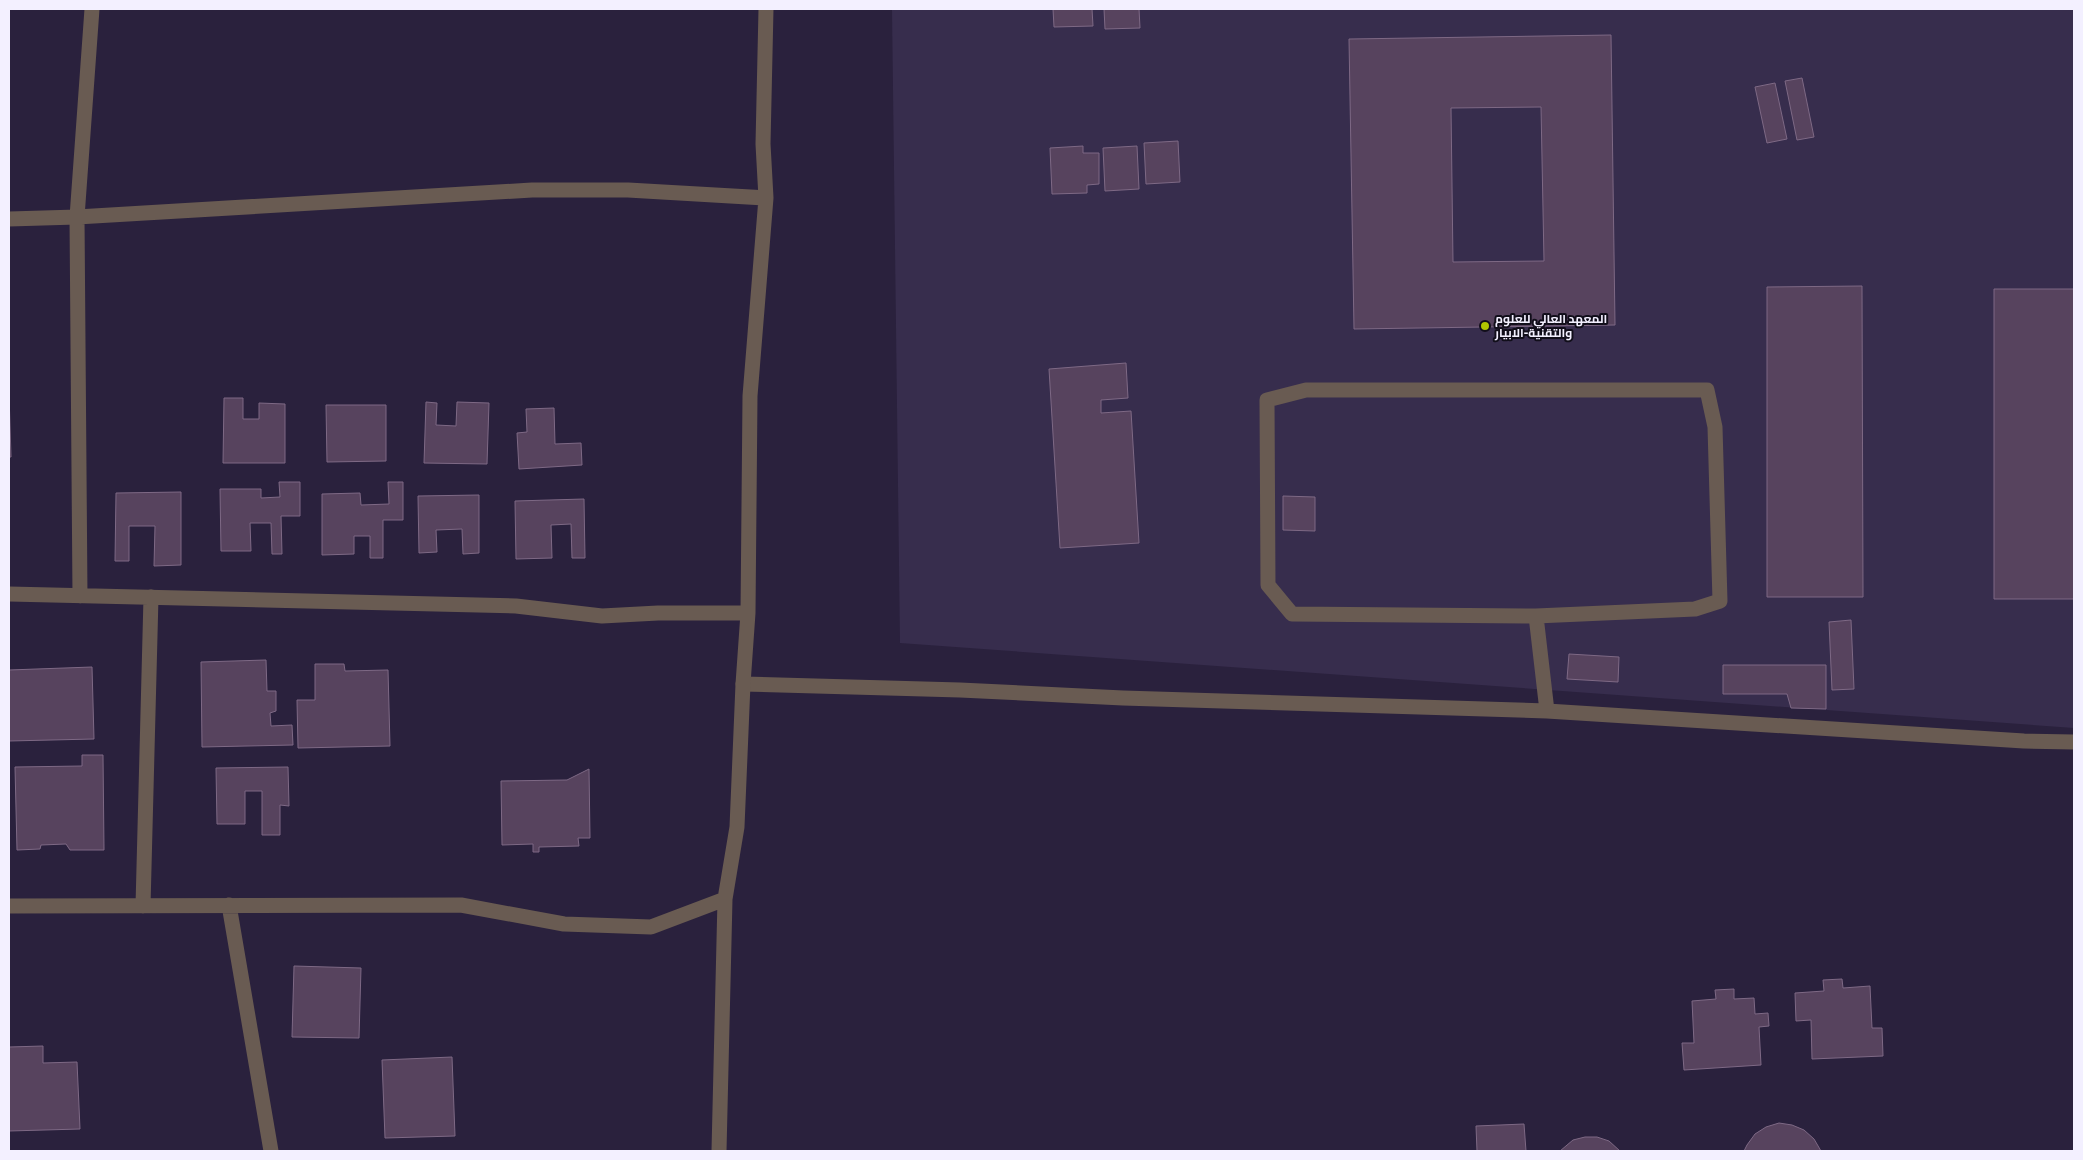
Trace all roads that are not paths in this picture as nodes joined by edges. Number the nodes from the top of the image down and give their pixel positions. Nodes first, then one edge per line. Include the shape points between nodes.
1 (92, 9) edge
2 (766, 9) edge
3 (766, 198) junction
4 (77, 217) junction
5 (9, 219) edge
6 (9, 594) edge
7 (80, 596) junction
8 (151, 597) junction
9 (748, 613) junction
10 (1536, 616) junction
11 (743, 684) junction
12 (1547, 711) junction
13 (2074, 742) edge
14 (725, 899) junction
15 (229, 905) junction
16 (9, 906) edge
17 (143, 906) junction
18 (271, 1151) edge
19 (719, 1151) edge

1 - 4 street
2 - 3 street via 763,134
3 - 4 street via 628,190 532,190
3 - 9 street via 750,396
4 - 5 street
4 - 7 street
6 - 7 street
7 - 8 street
8 - 9 street via 516,606 602,616
8 - 17 street
9 - 11 street
10 - 10 street via 1695,609 1720,601 1715,427 1707,390 1306,390 1268,400 1268,584 1292,614
10 - 12 street
11 - 12 street
11 - 14 street via 737,827
12 - 13 street
14 - 15 street via 650,927 564,924 461,905
14 - 19 street
15 - 17 street
15 - 18 street
16 - 17 street

